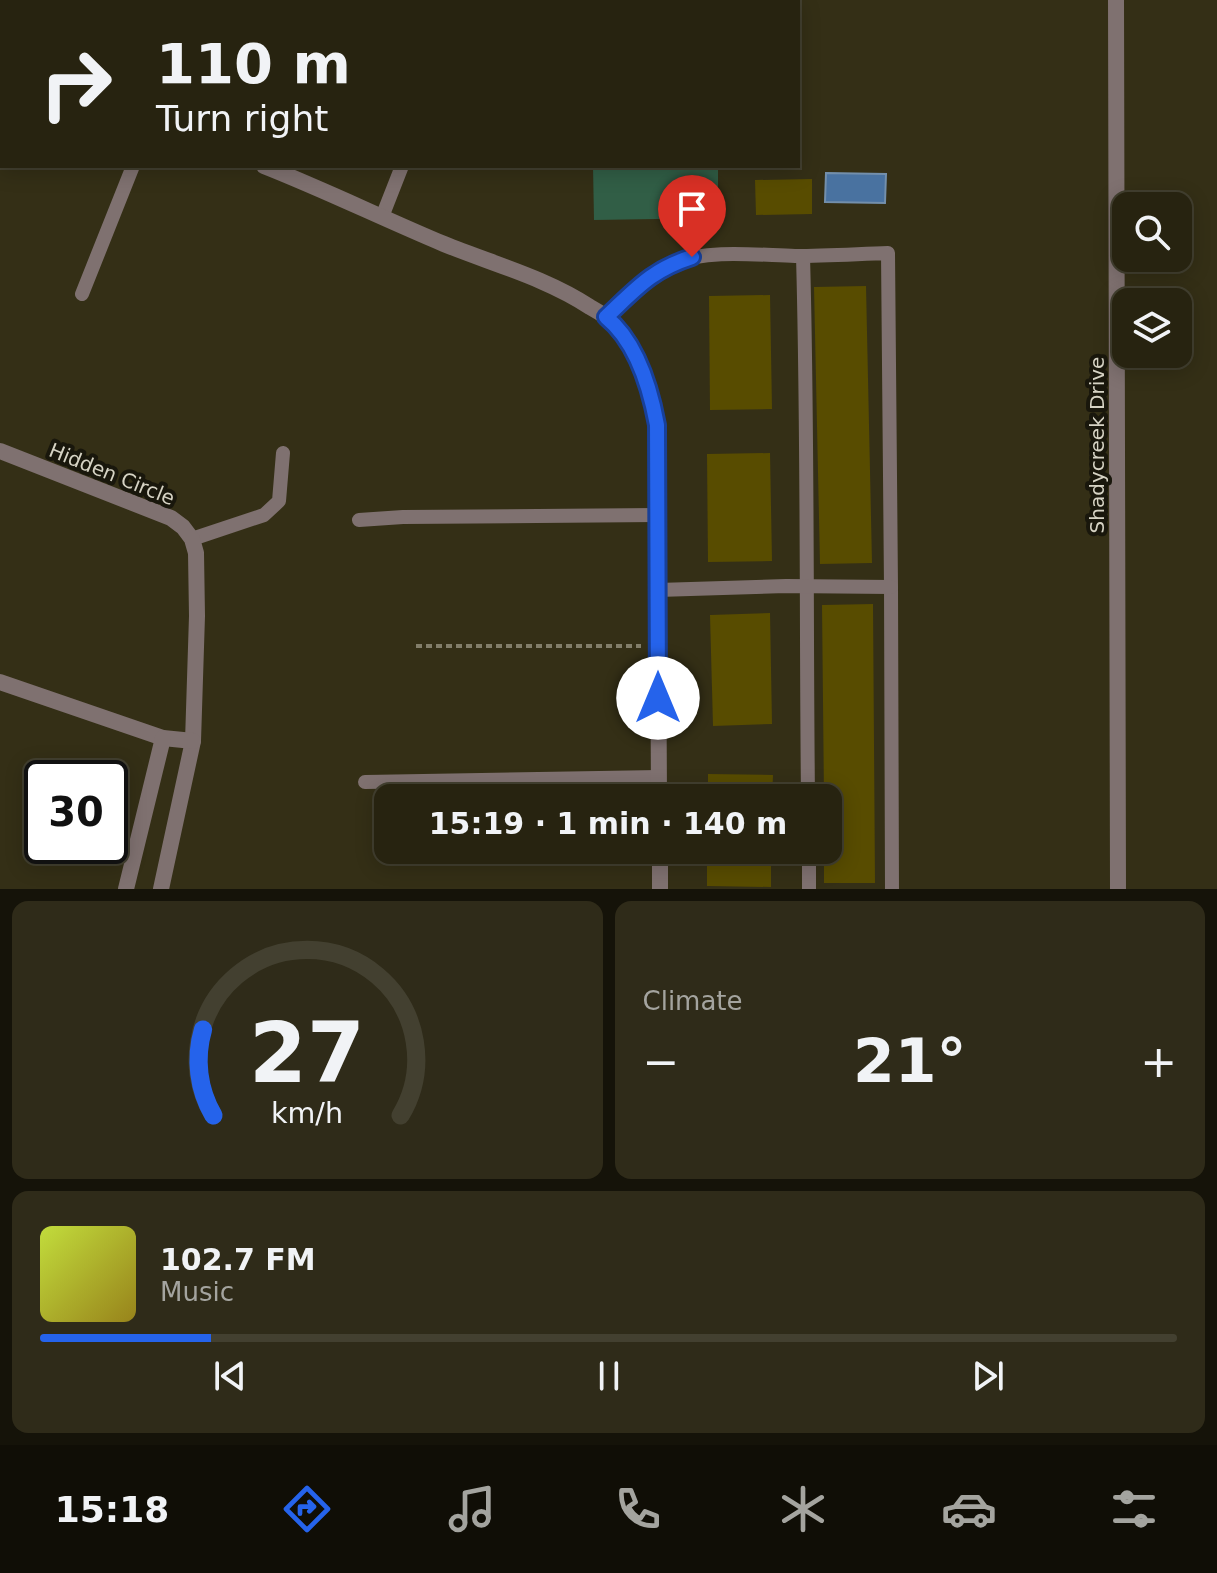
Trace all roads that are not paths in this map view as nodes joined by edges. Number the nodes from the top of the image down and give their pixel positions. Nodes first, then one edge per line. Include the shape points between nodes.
1 (1116, 0) edge
2 (132, 168) edge
3 (269, 168) edge
4 (401, 168) edge
5 (382, 217) junction
6 (803, 256) junction
7 (82, 294) dead end
8 (606, 317) junction
9 (0, 451) edge
10 (283, 453) dead end
11 (657, 515) junction
12 (359, 520) dead end
13 (192, 539) junction
14 (805, 587) junction
15 (891, 587) junction
16 (658, 590) junction
17 (0, 682) edge
18 (163, 738) junction
19 (193, 741) junction
20 (659, 777) junction
21 (365, 782) dead end
22 (659, 784) edge
23 (808, 784) edge
24 (660, 864) edge
25 (809, 864) edge
26 (126, 889) edge
27 (161, 889) edge
28 (660, 889) edge
29 (809, 889) edge
30 (892, 889) edge
31 (1118, 889) edge

1 - 31 street, Shadycreek Drive
2 - 7 lane
3 - 5 street
4 - 5 lane
5 - 8 street via 546,284
6 - 8 lane via 692,257 652,274
6 - 14 lane
6 - 15 lane via 888,253
8 - 11 street via 626,340 651,395 657,425
9 - 13 street, Hidden Circle via 171,518
10 - 13 lane via 279,501 264,515
11 - 12 lane
11 - 16 street
13 - 19 street via 197,616
14 - 15 lane
14 - 16 lane
14 - 23 lane
15 - 30 lane
16 - 20 street
17 - 18 street
18 - 19 street
18 - 26 street
19 - 27 street
20 - 21 lane
20 - 22 street
24 - 28 street
25 - 29 lane

